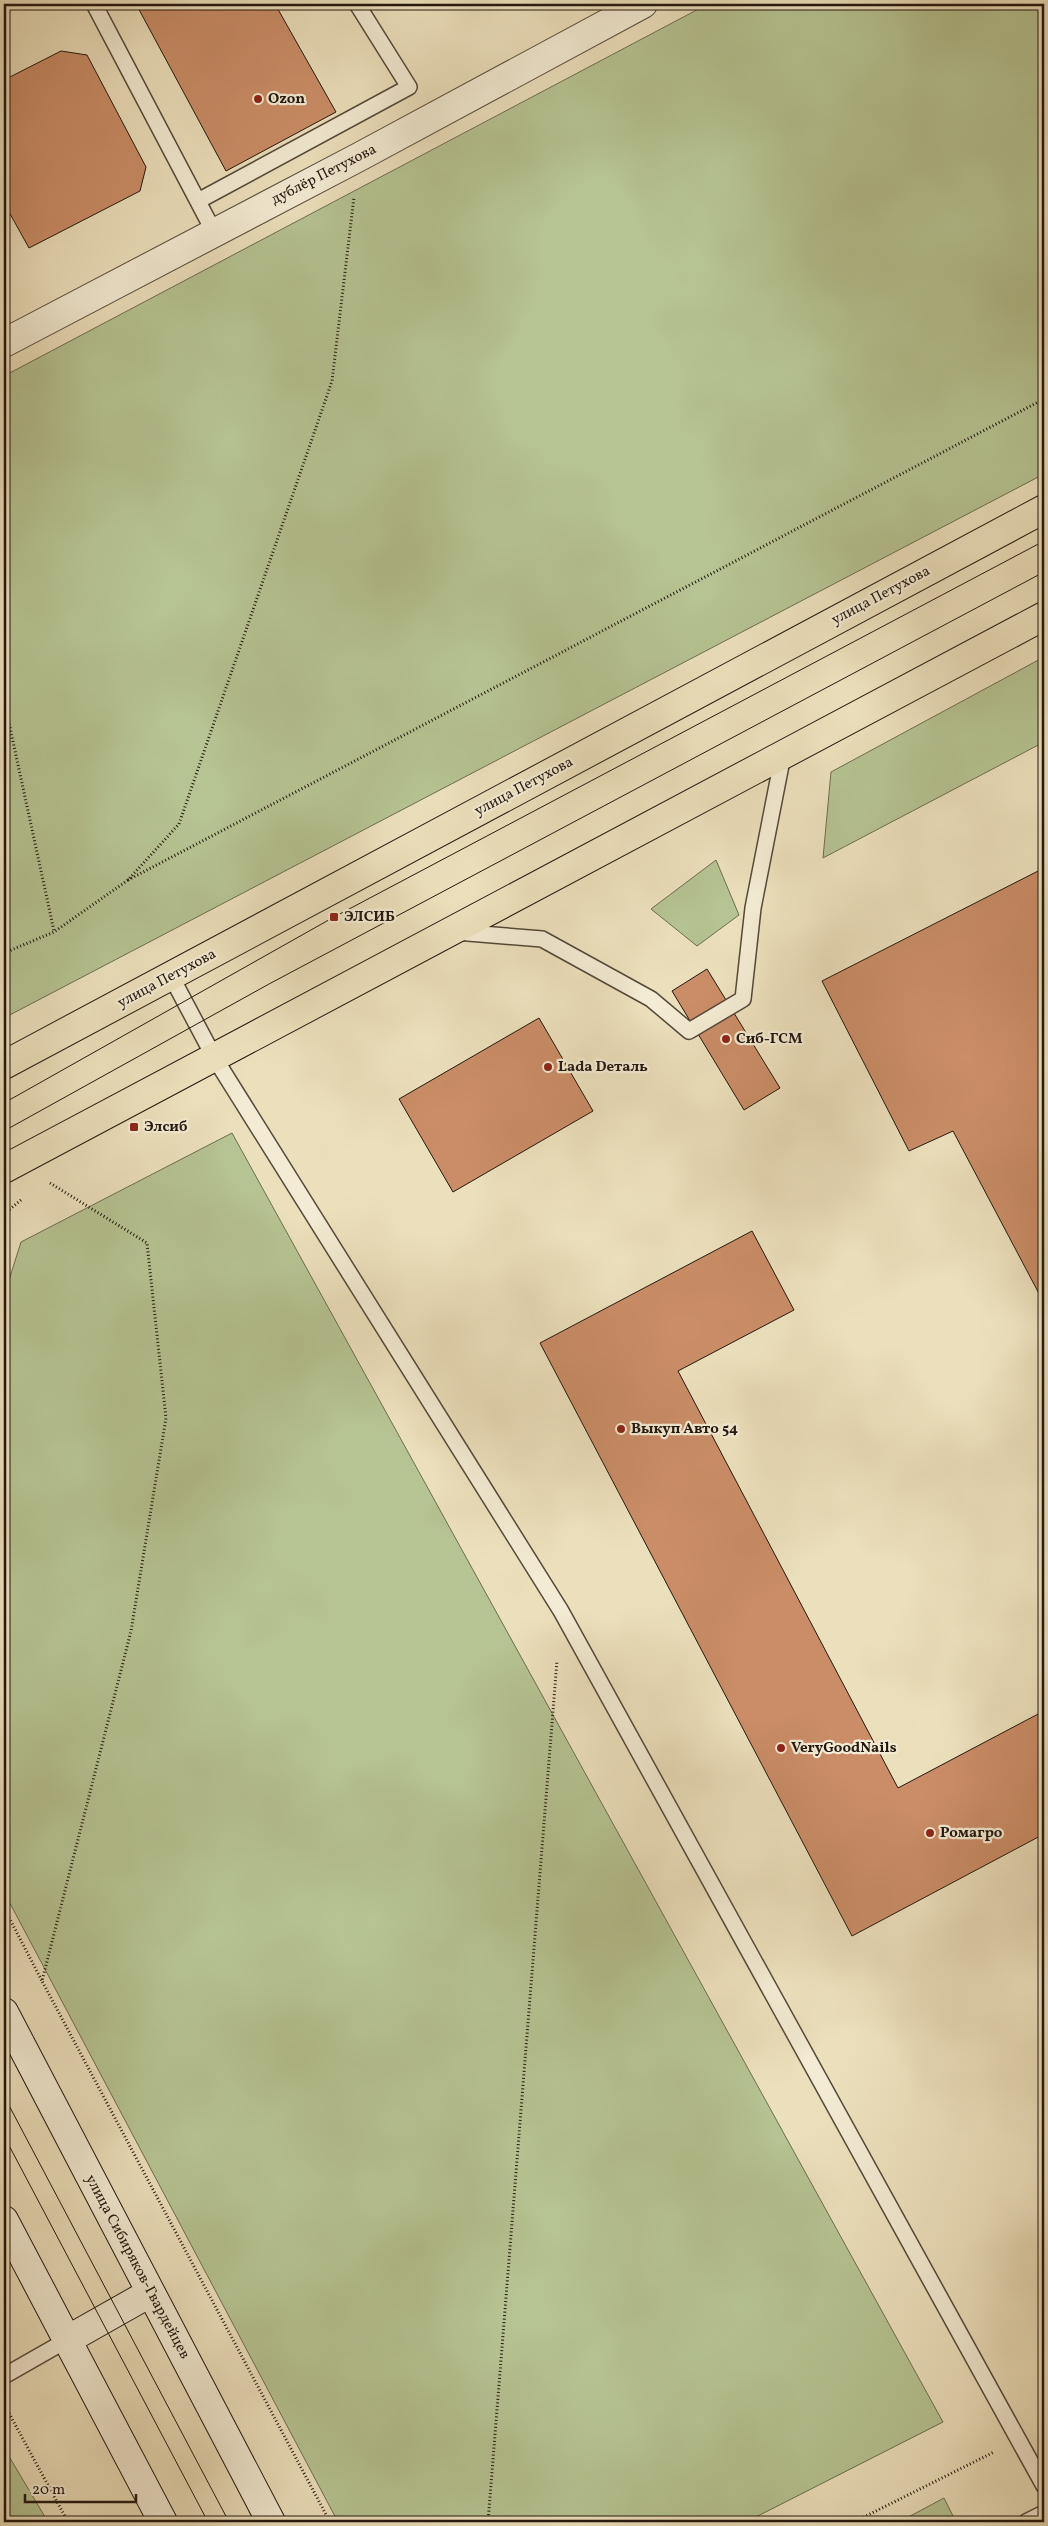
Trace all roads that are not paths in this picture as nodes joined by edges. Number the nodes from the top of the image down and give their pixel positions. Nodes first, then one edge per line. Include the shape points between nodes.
1 (94, 4) edge
2 (357, 4) edge
3 (642, 4) edge
4 (198, 201) junction
5 (214, 232) junction
6 (4, 343) edge
7 (1044, 509) edge
8 (1044, 616) edge
9 (783, 755) junction
10 (452, 932) junction
11 (171, 976) junction
12 (214, 1057) junction
13 (4, 1065) edge
14 (4, 1169) edge
15 (4, 2012) edge
16 (4, 2220) edge
17 (150, 2293) junction
18 (67, 2340) junction
19 (4, 2376) edge
20 (1044, 2486) edge
21 (1044, 2512) edge
22 (163, 2522) edge
23 (271, 2522) edge
24 (1026, 2522) edge

1 - 4 lane
2 - 4 lane via 409,87
3 - 5 main road, дублёр Петухова via 360,158
4 - 5 lane
5 - 6 main road, дублёр Петухова
7 - 11 highway, улица Петухова
8 - 9 highway
9 - 10 highway
9 - 10 lane via 753,908 743,999 689,1031 651,999 542,939
10 - 12 highway
11 - 12 lane
11 - 13 highway, улица Петухова
12 - 14 highway
12 - 20 lane via 561,1611
15 - 17 main road, улица Сибиряков-Гвардейцев
16 - 18 main road
17 - 18 main road
17 - 23 main road, улица Сибиряков-Гвардейцев
18 - 19 lane
18 - 22 main road
21 - 24 lane

